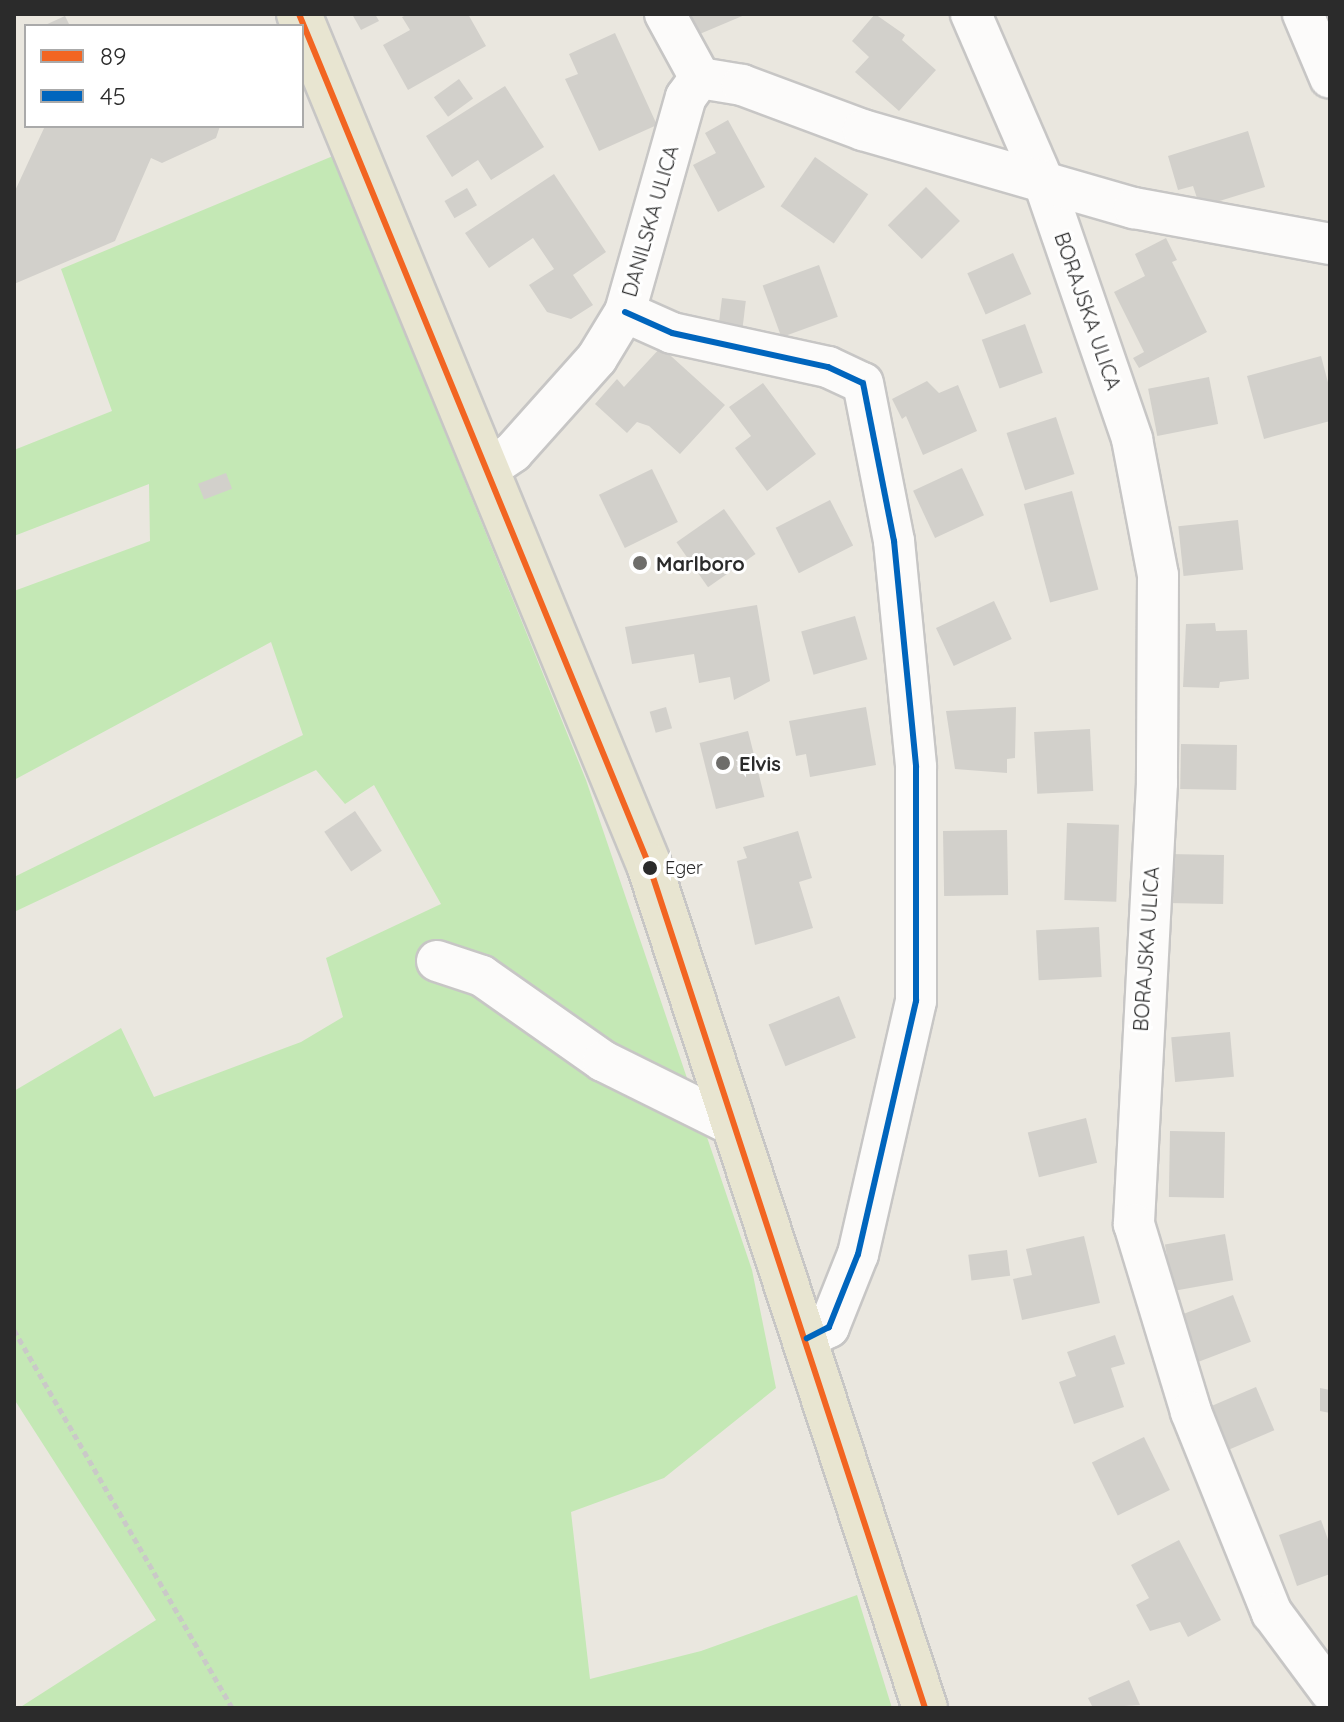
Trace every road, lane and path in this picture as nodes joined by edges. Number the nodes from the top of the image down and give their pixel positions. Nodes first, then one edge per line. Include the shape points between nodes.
1 (665, 14) edge
2 (971, 14) edge
3 (1303, 14) edge
4 (304, 26) edge
5 (700, 78) junction
6 (1330, 78) edge
7 (1043, 180) junction
8 (1330, 244) edge
9 (625, 312) junction
10 (488, 469) junction
11 (437, 961) dead end
12 (736, 1127) junction
13 (14, 1330) edge
14 (807, 1338) junction
15 (1330, 1691) edge
16 (232, 1708) edge
17 (925, 1708) edge

1 - 5 street
2 - 7 street, BORAJSKA ULICA
3 - 6 street
4 - 10 main road
5 - 7 street via 742,85 863,130
5 - 9 street, DANILSKA ULICA via 686,97
7 - 8 street via 1134,208
7 - 15 street, BORAJSKA ULICA via 1132,439 1158,575 1157,783 1134,1224 1191,1412 1272,1613
9 - 10 street via 597,358 513,452
9 - 14 street, DANILSKA ULICA via 672,333 828,367 863,383 894,541 916,767 916,1001 858,1254 834,1319
10 - 12 main road via 649,865
11 - 12 street via 482,976 603,1061
12 - 14 main road
13 - 16 path
14 - 17 main road

